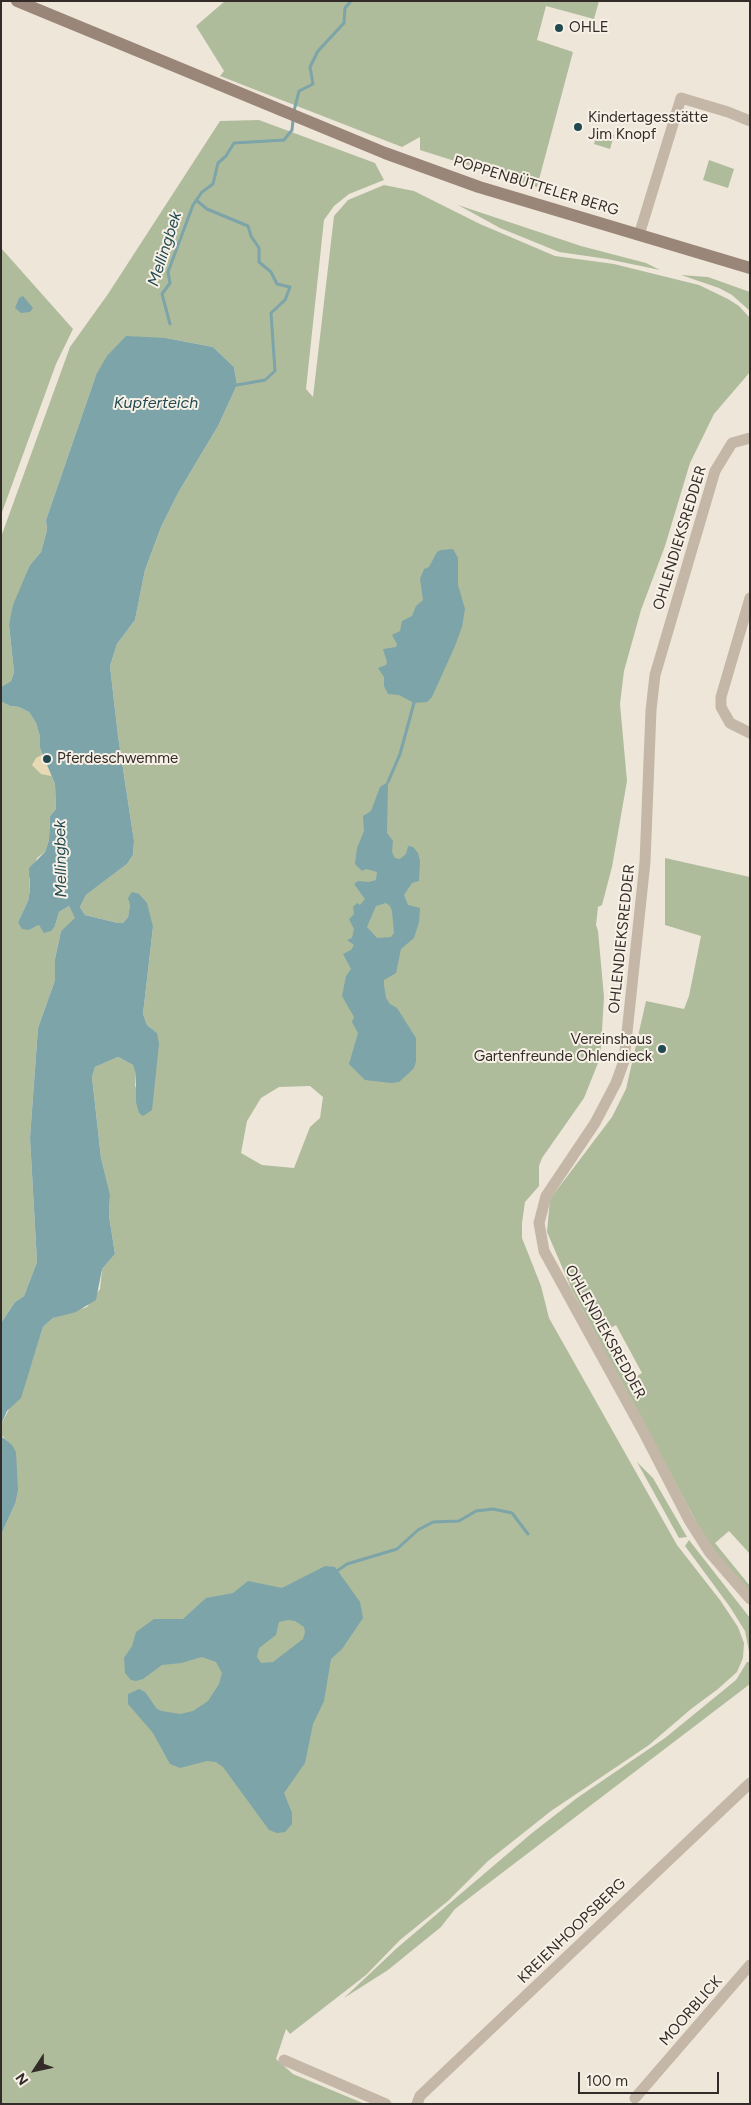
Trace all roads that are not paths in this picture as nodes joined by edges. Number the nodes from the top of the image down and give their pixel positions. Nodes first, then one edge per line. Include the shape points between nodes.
1 (17, 1) edge
2 (750, 121) edge
3 (639, 235) junction
4 (750, 268) edge
5 (750, 438) edge
6 (750, 598) edge
7 (750, 733) edge
8 (750, 1599) edge
9 (750, 1783) edge
10 (750, 1966) edge
11 (284, 2060) dead end
12 (635, 2098) dead end
13 (386, 2104) edge
14 (417, 2104) edge

1 - 3 main road, POPPENBÜTTELER BERG via 317,126 479,187
2 - 3 street via 681,98
3 - 4 main road, POPPENBÜTTELER BERG
5 - 8 street, OHLENDIEKSREDDER via 732,443 715,471 655,675 646,862 624,1061 595,1123 546,1196 539,1223 544,1251 689,1520 710,1553
6 - 7 street via 721,696 721,707 730,723
9 - 14 street, KREIENHOOPSBERG via 420,2096
10 - 12 street, MOORBLICK
11 - 13 street

